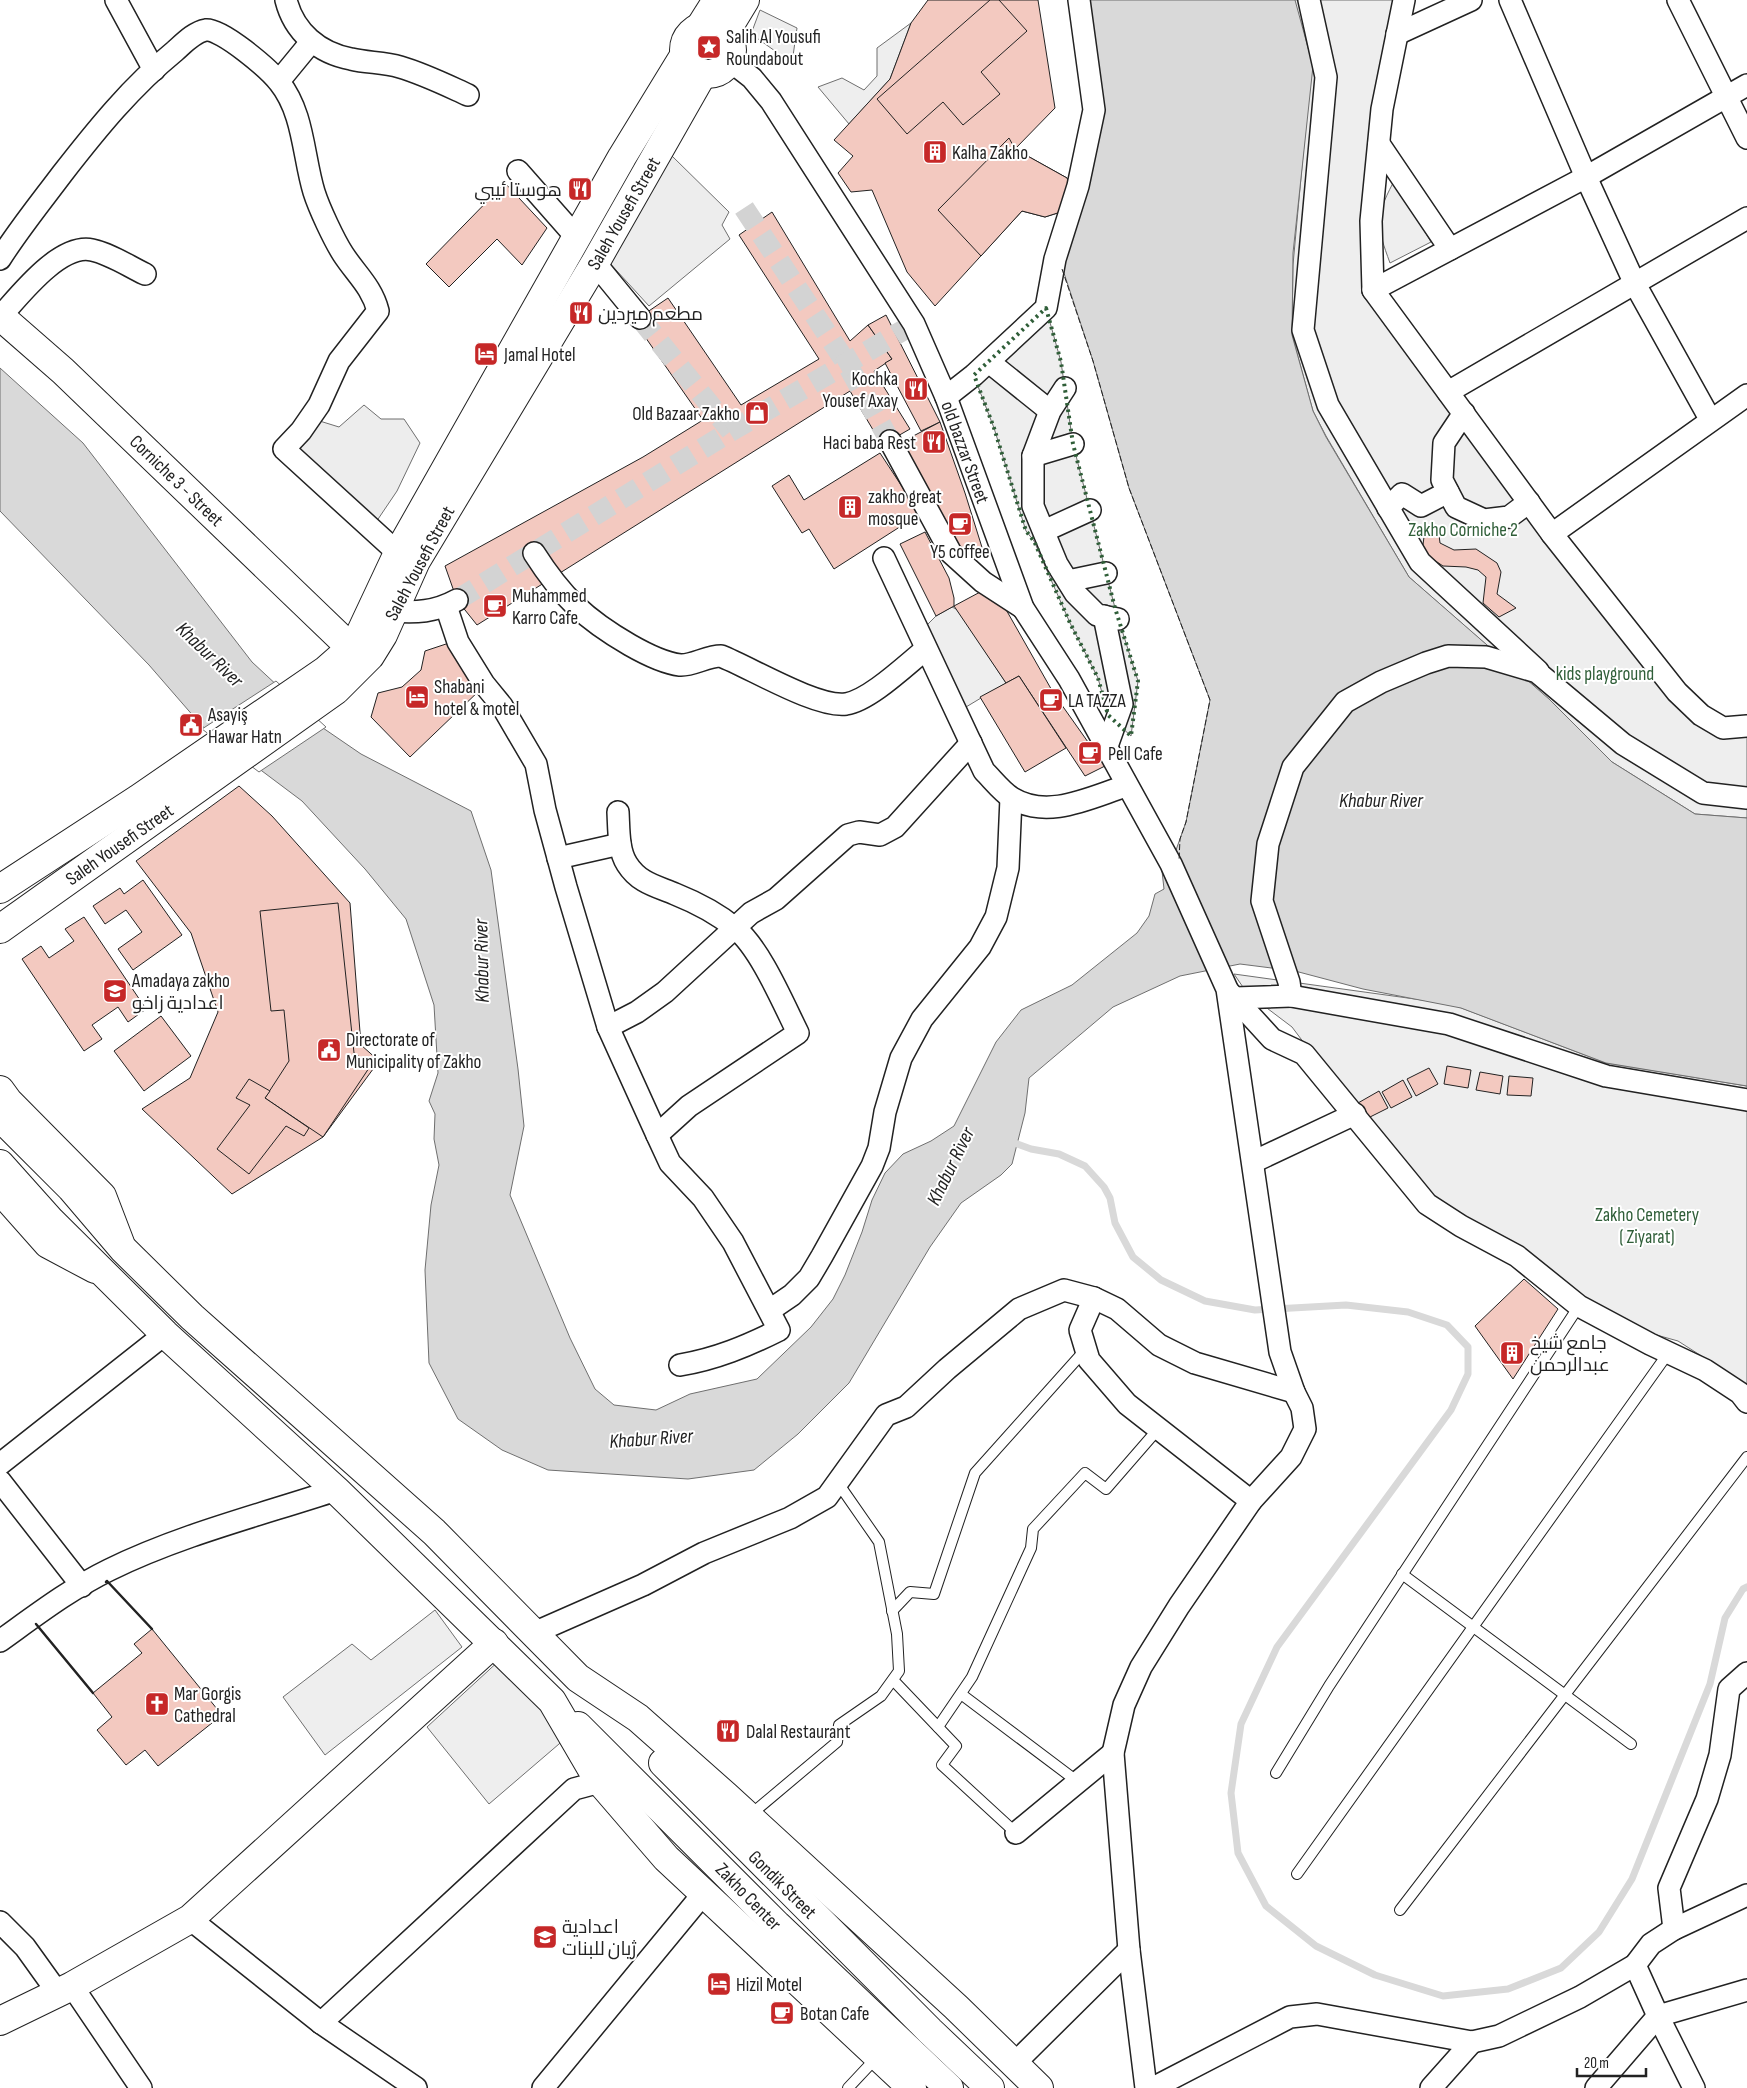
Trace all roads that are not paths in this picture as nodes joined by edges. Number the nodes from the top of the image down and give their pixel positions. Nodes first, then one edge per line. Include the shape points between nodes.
1 (116, 0) edge
2 (286, 0) edge
3 (717, 0) edge
4 (745, 0) edge
5 (1079, 0) edge
6 (1309, 0) edge
7 (1404, 0) edge
8 (1471, 0) edge
9 (1510, 0) edge
10 (1678, 0) edge
11 (712, 30) junction
12 (1397, 34) junction
13 (311, 42) junction
14 (730, 60) junction
15 (694, 63) junction
16 (154, 70) junction
17 (279, 82) junction
18 (1747, 86) edge
19 (468, 95) dead end
20 (1726, 96) junction
21 (1747, 138) edge
22 (1379, 144) junction
23 (518, 171) dead end
24 (1586, 177) junction
25 (1747, 218) edge
26 (578, 238) junction
27 (1450, 249) junction
28 (0, 259) edge
29 (595, 263) junction
30 (146, 274) dead end
31 (1636, 284) junction
32 (1374, 290) junction
33 (0, 316) edge
34 (640, 318) tunnel mouth
35 (989, 362) junction
36 (1065, 388) dead end
37 (1448, 392) junction
38 (946, 397) junction
39 (1745, 399) edge
40 (1050, 411) junction
41 (1464, 413) junction
42 (1710, 419) junction
43 (890, 441) tunnel mouth
44 (1073, 444) dead end
45 (1033, 456) junction
46 (1448, 492) junction
47 (1528, 502) junction
48 (1421, 506) junction
49 (1388, 508) junction
50 (1090, 510) dead end
51 (1044, 531) junction
52 (1552, 534) junction
53 (1406, 537) junction
54 (398, 553) junction
55 (534, 553) dead end
56 (884, 558) dead end
57 (1106, 573) dead end
58 (1068, 581) junction
59 (1024, 608) junction
60 (392, 611) junction
61 (351, 648) junction
62 (926, 650) junction
63 (331, 680) junction
64 (1559, 693) junction
65 (1747, 726) edge
66 (971, 743) junction
67 (1106, 749) junction
68 (1126, 786) junction
69 (1011, 798) junction
70 (1747, 798) edge
71 (145, 810) junction
72 (618, 812) dead end
73 (620, 844) junction
74 (558, 858) junction
75 (0, 889) edge
76 (736, 928) junction
77 (0, 929) edge
78 (1290, 989) junction
79 (1231, 994) junction
80 (608, 1027) junction
81 (0, 1090) edge
82 (1747, 1100) edge
83 (1355, 1114) junction
84 (0, 1117) edge
85 (657, 1135) junction
86 (1253, 1162) junction
87 (0, 1164) edge
88 (0, 1190) edge
89 (123, 1249) junction
90 (106, 1275) junction
91 (1094, 1298) junction
92 (1579, 1306) junction
93 (770, 1310) junction
94 (165, 1334) junction
95 (1086, 1349) junction
96 (1669, 1352) junction
97 (680, 1365) dead end
98 (1294, 1392) junction
99 (1747, 1402) edge
100 (1159, 1428) junction
101 (1747, 1457) edge
102 (0, 1464) edge
103 (0, 1481) edge
104 (838, 1483) junction
105 (336, 1490) junction
106 (1251, 1501) junction
107 (1402, 1574) junction
108 (82, 1586) junction
109 (892, 1611) junction
110 (1474, 1626) junction
111 (536, 1632) junction
112 (0, 1641) edge
113 (494, 1643) junction
114 (1747, 1673) edge
115 (578, 1678) junction
116 (893, 1680) junction
117 (961, 1694) junction
118 (1566, 1694) junction
119 (552, 1700) junction
120 (938, 1727) junction
121 (1631, 1744) dead end
122 (1113, 1753) junction
123 (1276, 1773) dead end
124 (600, 1782) junction
125 (1078, 1782) junction
126 (748, 1817) junction
127 (1016, 1833) joint
128 (1297, 1874) dead end
129 (703, 1894) junction
130 (1747, 1895) edge
131 (1400, 1910) dead end
132 (190, 1919) junction
133 (0, 1922) edge
134 (1674, 1929) junction
135 (1129, 1950) junction
136 (1636, 1965) junction
137 (65, 1990) junction
138 (1747, 1990) edge
139 (1658, 2016) junction
140 (0, 2021) edge
141 (320, 2023) junction
142 (1472, 2042) junction
143 (878, 2056) junction
144 (1014, 2064) junction
145 (141, 2088) edge
146 (416, 2088) edge
147 (543, 2088) edge
148 (848, 2088) edge
149 (912, 2088) edge
150 (949, 2088) edge
151 (990, 2088) edge
152 (1039, 2088) edge
153 (1146, 2088) edge
154 (1153, 2088) edge
155 (1431, 2088) edge
156 (1596, 2088) edge
157 (1694, 2088) edge

1 - 16 street
2 - 13 street via 296,26
3 - 11 main road
4 - 11 main road
5 - 35 street via 1094,110 1078,186 1055,260 1046,308
6 - 49 street via 1326,77 1303,330 1328,405
7 - 12 street
8 - 12 street
9 - 24 street
10 - 20 street
11 - 14 main road via 731,45
11 - 15 main road via 689,35 686,41
12 - 22 street via 1382,109
13 - 17 street
13 - 19 street via 329,53 350,59 399,66
14 - 15 main road via 722,70 709,74
14 - 38 street, old bazzar Street via 759,85 914,324
15 - 26 main road, Saleh Yousefi Street via 622,157
15 - 29 main road, Saleh Yousefi Street
16 - 17 street via 192,37 206,30 218,32 249,54
16 - 28 street via 108,114
17 - 54 street via 303,135 314,193 343,253 369,286 378,311 339,361 319,405 302,431 284,449
18 - 20 street
20 - 21 street
20 - 24 street
22 - 27 street
22 - 32 street via 1370,221
23 - 26 street
24 - 27 street
24 - 31 street
25 - 31 street
26 - 54 main road, Saleh Yousefi Street
27 - 32 street
29 - 34 street
29 - 60 main road, Saleh Yousefi Street via 416,561
30 - 33 street via 109,256 90,250 76,251 58,260
31 - 37 street
31 - 42 street
32 - 37 street
33 - 61 main road, Corniche 3 - Street via 63,371
35 - 38 street
35 - 40 street
36 - 40 street
37 - 41 street
38 - 59 street, old bazzar Street
39 - 42 street
40 - 45 street
41 - 46 street via 1444,443 1442,480
41 - 47 street
42 - 52 street
43 - 59 street via 951,553 983,582
44 - 45 street
45 - 51 street via 1033,506
46 - 47 street via 1456,507 1484,520 1509,518
46 - 48 street
47 - 52 street
48 - 49 street via 1402,494
48 - 53 street via 1418,522
49 - 53 street
50 - 51 street
51 - 58 street
52 - 65 street via 1677,692 1701,715 1724,728
53 - 64 street via 1420,562
54 - 61 main road, Saleh Yousefi Street
55 - 62 street via 554,584 574,606 603,630 640,651 681,665 721,656 829,703 847,704 874,691
56 - 62 street
57 - 58 street
58 - 67 street via 1097,615 1111,618 1122,704
59 - 67 street, old bazzar Street via 1069,678
60 - 63 main road, Saleh Yousefi Street via 370,656
60 - 74 street via 420,613 451,603 458,642 502,706 536,764
61 - 63 main road, Saleh Yousefi Street
62 - 66 street
63 - 71 main road, Saleh Yousefi Street
64 - 70 street via 1623,744 1703,794
64 - 78 street via 1536,672 1486,657 1448,656 1381,682 1345,702 1292,767 1268,844 1262,901
66 - 69 street via 984,771
66 - 76 street via 896,827 880,835 860,832 848,835 776,899 751,913
67 - 68 street, old bazzar Street
68 - 69 street via 1056,808 1034,807
68 - 79 street, old bazzar Street via 1171,864
69 - 93 street via 1008,868 996,917 980,947 922,1018 901,1058 872,1166 822,1256 809,1278
71 - 75 main road, Saleh Yousefi Street
71 - 77 main road, Saleh Yousefi Street
72 - 73 street
73 - 74 street
73 - 76 street via 626,863 638,877 700,906
74 - 80 street
76 - 80 street via 665,992
76 - 85 street via 757,956 798,1033 689,1106
78 - 79 street
78 - 82 street via 1449,1024 1606,1076
79 - 83 street via 1272,1039 1304,1054
79 - 86 street
80 - 85 street
81 - 89 main road via 102,1196
83 - 86 street
83 - 92 street via 1427,1204 1517,1256
84 - 89 main road via 71,1188
85 - 93 street via 670,1163 703,1198 733,1242
86 - 98 street via 1280,1352
87 - 90 main road
88 - 90 main road via 48,1244
89 - 111 main road via 192,1317 434,1532
90 - 94 main road
91 - 95 street via 1080,1330
91 - 98 street via 1117,1309 1159,1345 1196,1363
91 - 104 street via 1064,1290 1019,1309 947,1368 906,1407 886,1415
92 - 96 street
92 - 107 lane
93 - 97 street via 779,1330 747,1347
94 - 102 street
94 - 105 main road
95 - 100 street via 1089,1360 1127,1404
95 - 109 lane via 975,1472 934,1594 910,1592
96 - 99 street via 1705,1370 1740,1393
96 - 110 lane
98 - 106 street via 1302,1408 1306,1429 1291,1457
100 - 106 street
100 - 117 lane via 1106,1489 1085,1473 1033,1528 1031,1548 972,1677
101 - 118 lane
103 - 108 street
104 - 109 lane via 879,1542
104 - 111 street via 827,1497 790,1518 704,1553 643,1585
105 - 108 street via 170,1545 108,1570
105 - 113 main road
106 - 122 street via 1141,1667 1124,1705
107 - 110 lane
107 - 123 lane
108 - 112 street
109 - 116 lane via 899,1672
110 - 118 lane
110 - 128 lane
111 - 115 main road
113 - 119 main road
113 - 132 main road
114 - 134 street via 1729,1689 1720,1755 1707,1799 1669,1888
115 - 126 main road via 638,1718
115 - 151 main road, Gondik Street
116 - 120 lane
116 - 126 lane via 881,1696 839,1725 837,1742
117 - 120 lane
117 - 125 lane
118 - 121 lane
118 - 131 lane
119 - 124 main road
119 - 150 main road, Zakho Center via 777,1925
120 - 127 lane via 956,1746 942,1765
122 - 125 street
122 - 135 street
124 - 129 main road via 666,1858
124 - 141 street via 574,1789
125 - 127 street
126 - 144 main road
129 - 143 main road
129 - 147 street
130 - 134 street
132 - 137 main road
132 - 141 street
133 - 137 street
134 - 136 street via 1652,1944
135 - 144 street
135 - 153 street
136 - 139 street
136 - 142 street via 1580,1998 1499,2036
137 - 140 main road
137 - 145 street
138 - 139 street
139 - 156 street
139 - 157 street
141 - 146 street
142 - 154 street via 1317,2014 1290,2017
142 - 155 street
143 - 148 lane
143 - 149 main road
144 - 152 main road

